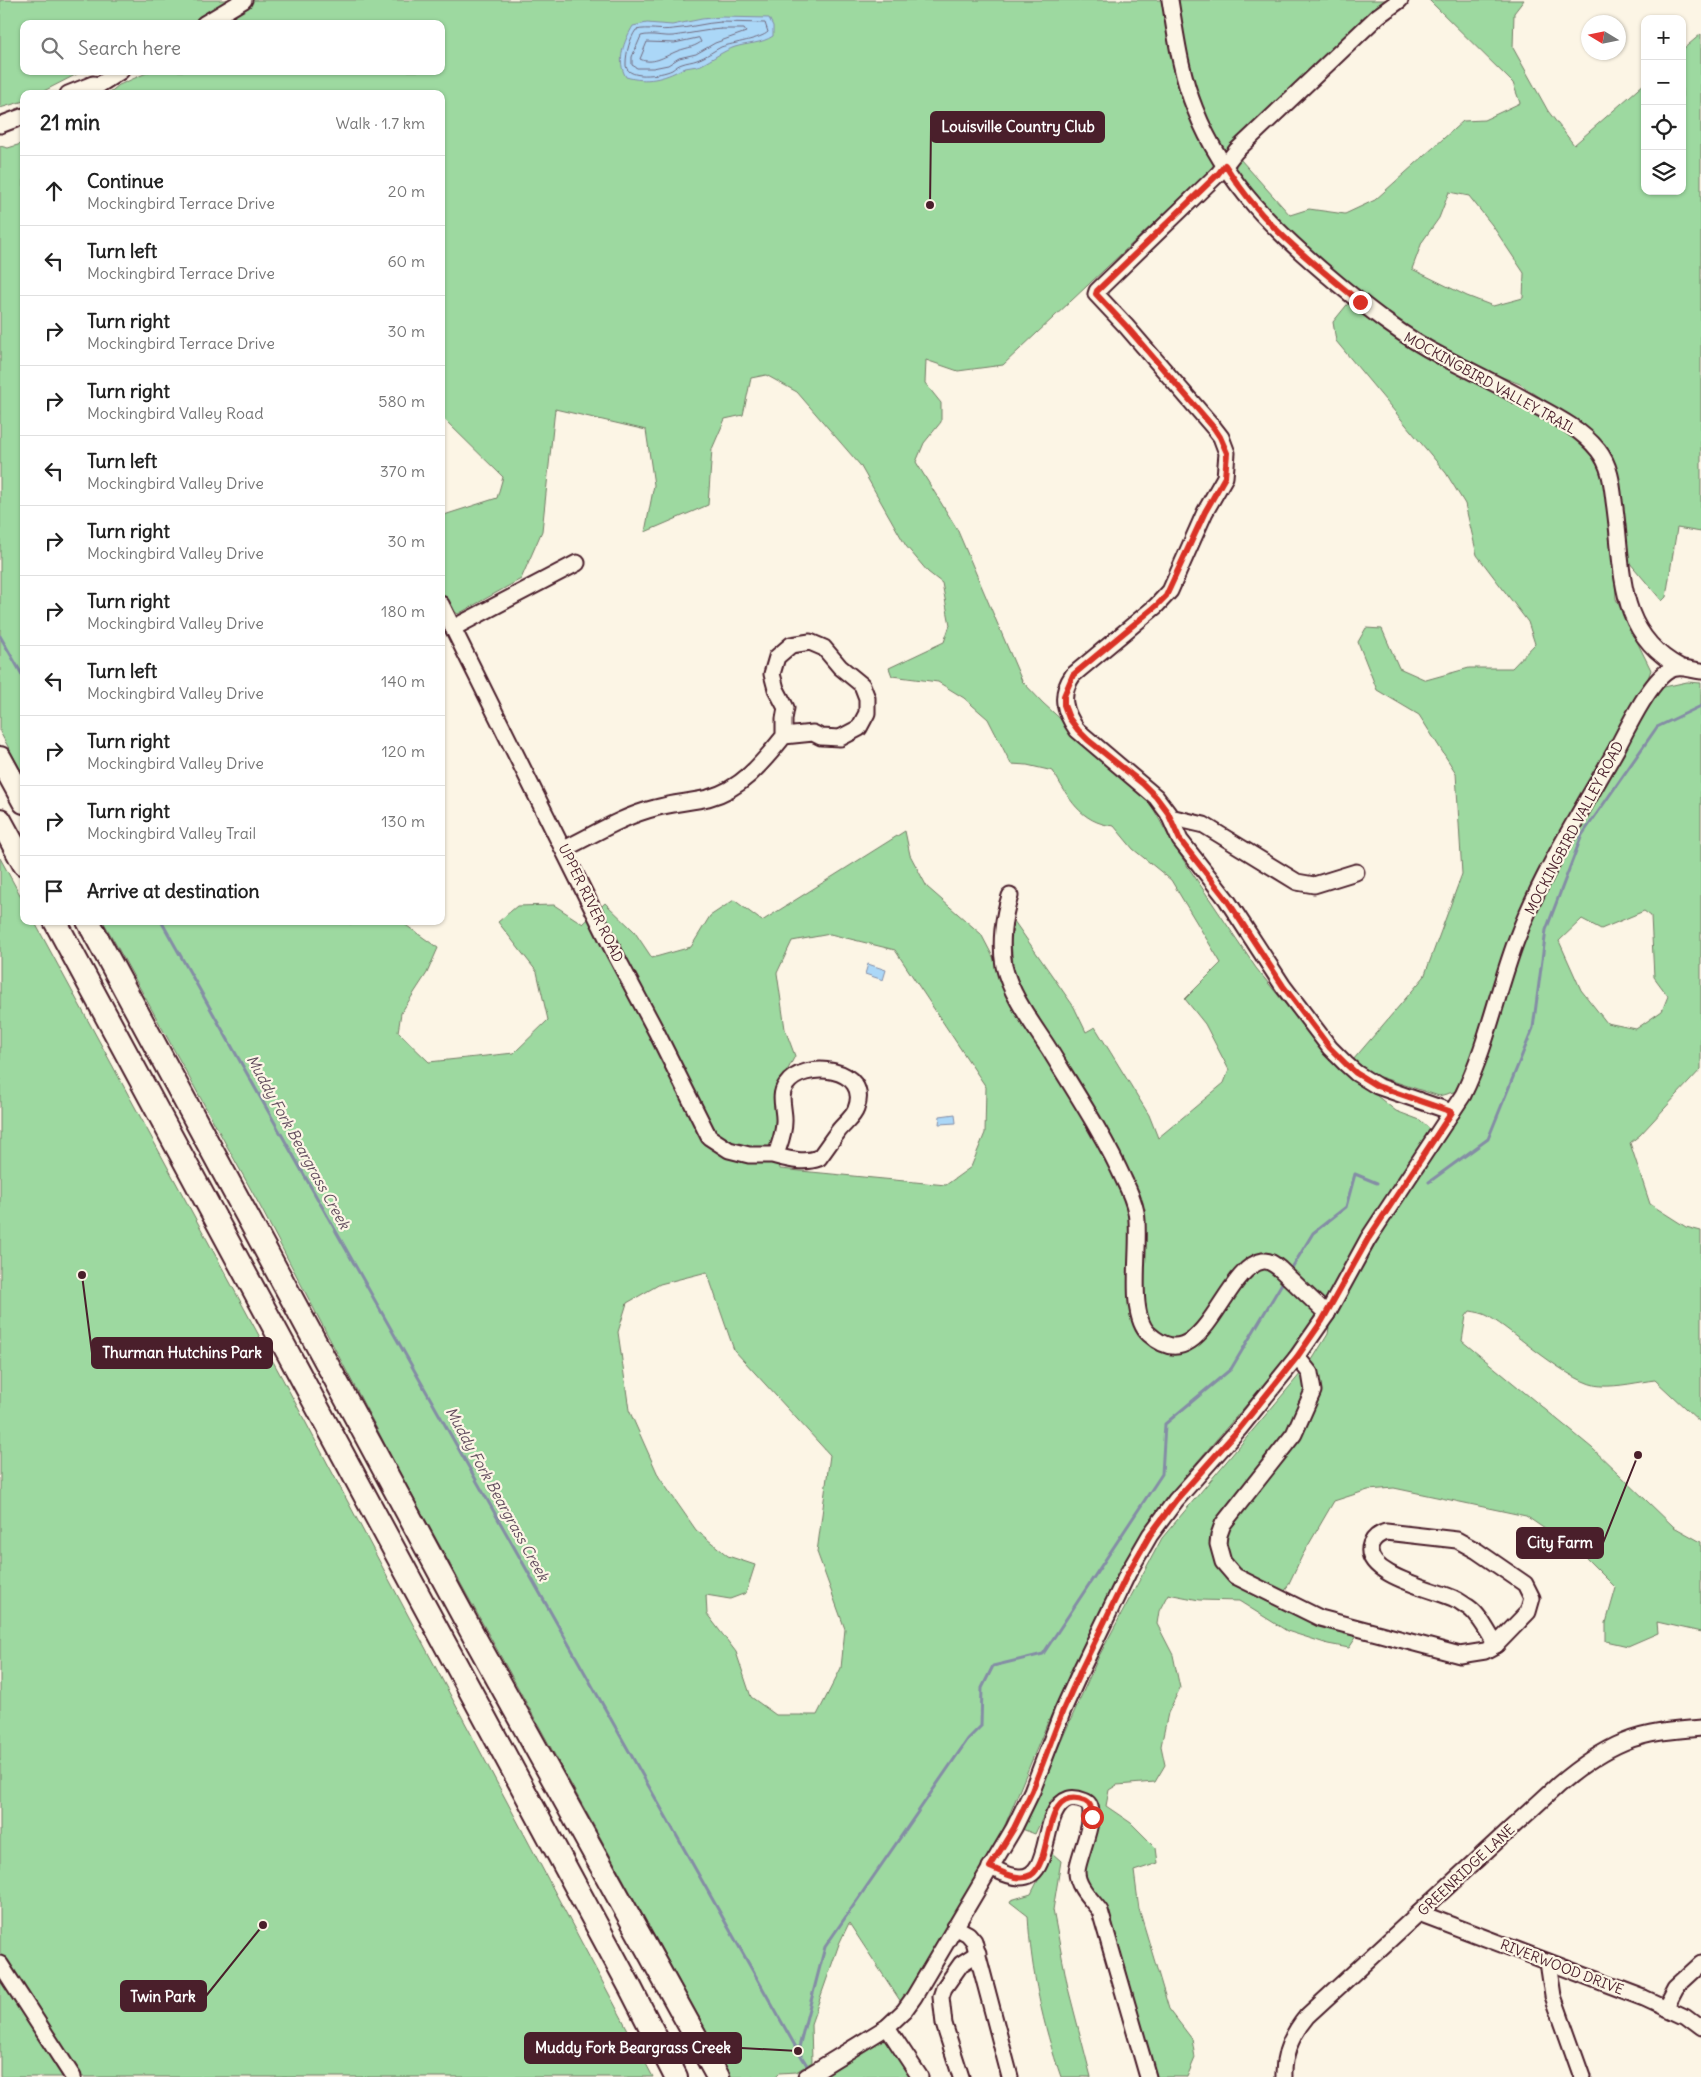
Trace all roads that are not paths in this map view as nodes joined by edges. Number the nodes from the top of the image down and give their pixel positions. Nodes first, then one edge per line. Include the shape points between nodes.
1 (244, 0) edge
2 (1170, 0) edge
3 (1400, 0) edge
4 (211, 20) edge
5 (117, 75) edge
6 (78, 90) edge
7 (102, 90) edge
8 (20, 118) edge
9 (0, 125) edge
10 (1225, 165) junction
11 (577, 563) dead end
12 (445, 612) edge
13 (453, 628) junction
14 (1680, 666) junction
15 (1701, 671) edge
16 (784, 736) junction
17 (0, 758) edge
18 (20, 795) edge
19 (1170, 817) junction
20 (0, 820) edge
21 (564, 849) junction
22 (20, 857) edge
23 (1356, 872) dead end
24 (1010, 896) dead end
25 (57, 925) edge
26 (90, 925) edge
27 (1452, 1112) junction
28 (776, 1156) junction
29 (1326, 1314) junction
30 (1297, 1357) junction
31 (1496, 1645) junction
32 (1701, 1728) edge
33 (990, 1867) junction
34 (1419, 1913) junction
35 (955, 1927) junction
36 (978, 1954) junction
37 (1548, 1962) junction
38 (0, 1964) edge
39 (1701, 1964) edge
40 (6, 1984) edge
41 (1665, 2008) junction
42 (887, 2027) junction
43 (1701, 2029) edge
44 (717, 2076) edge
45 (73, 2077) edge
46 (676, 2077) edge
47 (806, 2077) edge
48 (920, 2077) edge
49 (961, 2077) edge
50 (1010, 2077) edge
51 (1148, 2077) edge
52 (1284, 2077) edge
53 (1582, 2077) edge

1 - 4 street
2 - 10 street, MOCKINGBIRD VALLEY TRAIL via 1184,78 1206,134
3 - 10 street via 1378,16
5 - 7 street
6 - 7 street via 93,84
8 - 9 street
10 - 14 street, MOCKINGBIRD VALLEY TRAIL via 1253,206 1277,231 1367,307 1409,338 1562,420 1592,442 1610,474 1627,601 1643,636 1664,658
10 - 19 street via 1096,294 1214,428 1227,453 1225,477 1205,512 1170,591 1073,675 1064,696 1069,718 1078,730 1143,784
11 - 13 street
12 - 13 street, UPPER RIVER ROAD
13 - 21 street, UPPER RIVER ROAD
14 - 15 street
14 - 27 street, MOCKINGBIRD VALLEY ROAD via 1663,676 1640,708 1545,878 1516,940 1474,1071
16 - 16 street via 814,733 840,738 858,728 867,713 867,698 862,685 824,648 810,642 791,645 777,657 772,674 786,708
16 - 21 street via 756,769 724,792 640,813
17 - 18 highway
19 - 23 street via 1204,825 1297,882 1314,885
19 - 27 street via 1180,840 1227,900 1283,986 1330,1048 1356,1073 1377,1086
20 - 22 highway
21 - 28 street, UPPER RIVER ROAD via 709,1136 729,1150
24 - 29 street via 1003,935 1004,968 1014,992 1124,1180 1136,1212 1136,1302 1148,1334 1170,1345 1197,1337 1246,1271 1264,1261 1286,1274
25 - 46 highway
26 - 44 highway
27 - 29 street, MOCKINGBIRD VALLEY ROAD via 1368,1239
28 - 28 street, UPPER RIVER ROAD via 811,1161 819,1158 856,1110 858,1095 847,1076 824,1070 799,1074 790,1079 782,1097 784,1121
29 - 30 street, MOCKINGBIRD VALLEY ROAD
30 - 31 street via 1310,1373 1313,1391 1294,1434 1223,1524 1218,1544 1228,1570 1320,1618 1460,1655
30 - 33 street, MOCKINGBIRD VALLEY ROAD via 1150,1535 1082,1668 1032,1791
31 - 31 street via 1528,1612 1532,1598 1525,1584 1457,1540 1386,1532 1376,1536 1370,1553 1388,1574 1455,1599 1471,1609
32 - 34 street, GREENRIDGE LANE via 1625,1741 1578,1769
33 - 35 street, MOCKINGBIRD VALLEY ROAD
33 - 51 street via 1011,1876 1030,1875 1038,1868 1056,1809 1068,1799 1076,1798 1091,1807 1092,1817 1077,1873 1083,1890 1100,1910
34 - 37 street, RIVERWOOD DRIVE
34 - 52 street, GREENRIDGE LANE via 1300,2025 1286,2052
35 - 36 street via 974,1941
35 - 42 street, MOCKINGBIRD VALLEY ROAD via 904,2011
36 - 49 street via 961,1964 941,1997 944,2024
36 - 50 street
37 - 41 street, RIVERWOOD DRIVE
37 - 53 street via 1553,1996
38 - 40 street
39 - 41 street via 1676,1988
40 - 45 street
41 - 43 street, RIVERWOOD DRIVE
42 - 47 street, MOCKINGBIRD VALLEY ROAD
42 - 48 street

